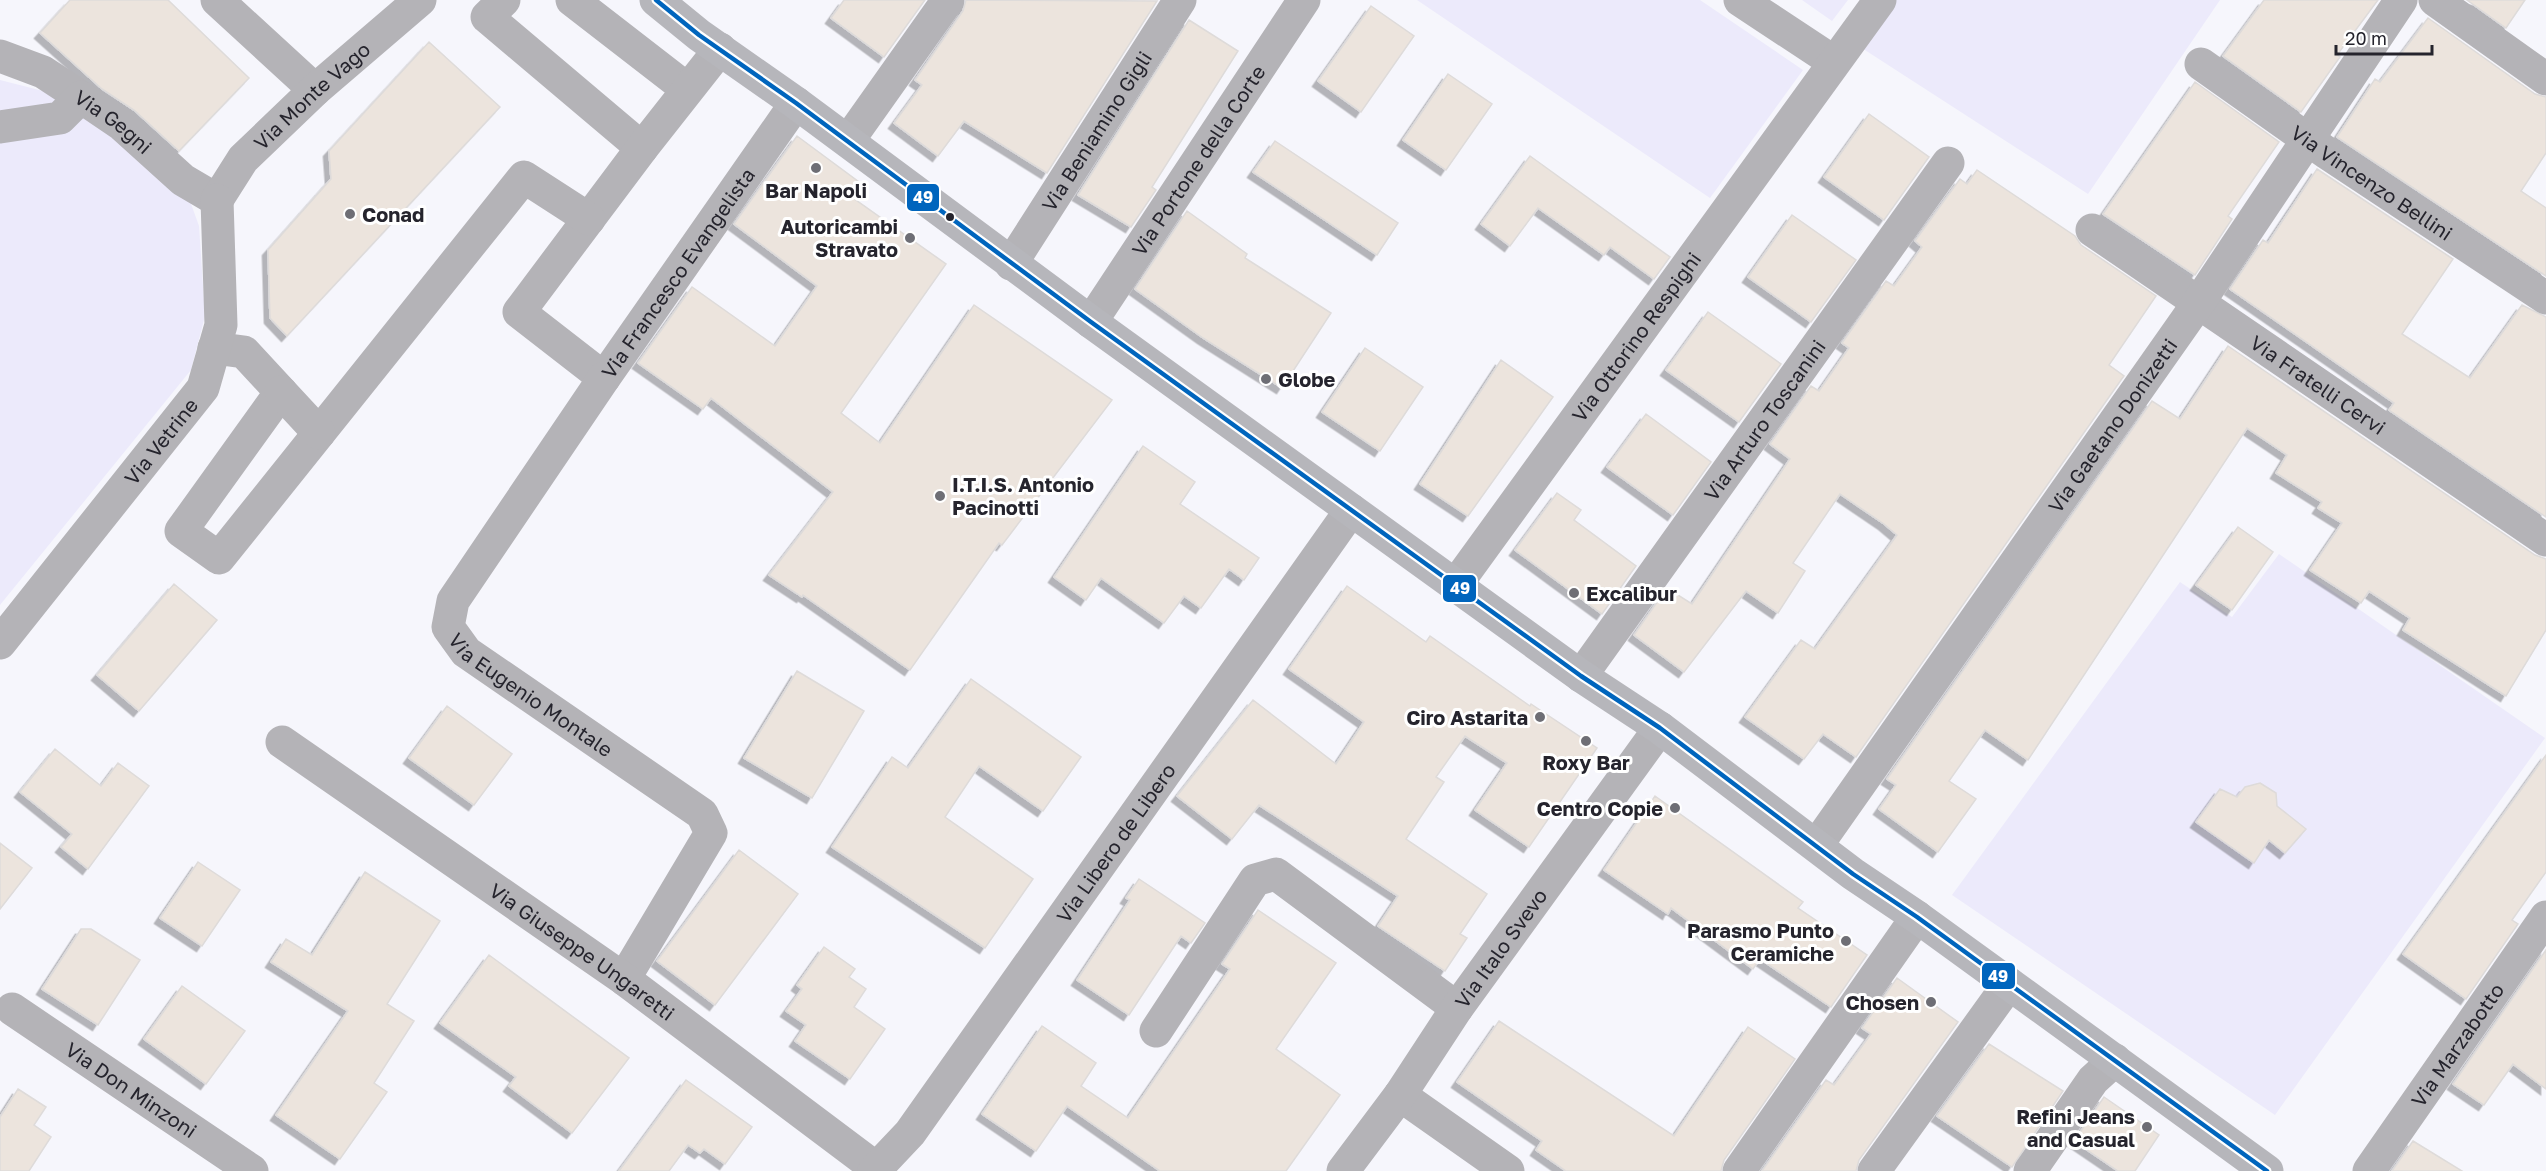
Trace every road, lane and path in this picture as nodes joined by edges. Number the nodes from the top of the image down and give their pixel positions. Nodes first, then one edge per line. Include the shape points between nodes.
1 (217, 0) edge
2 (420, 0) edge
3 (504, 0) edge
4 (572, 0) edge
5 (656, 0) edge
6 (948, 0) edge
7 (1180, 0) edge
8 (1304, 0) edge
9 (1740, 0) edge
10 (1880, 0) edge
11 (2402, 0) edge
12 (2435, 0) edge
13 (720, 49) junction
14 (0, 56) edge
15 (1834, 62) junction
16 (2201, 64) dead end
17 (2546, 79) edge
18 (687, 89) junction
19 (315, 90) junction
20 (81, 97) junction
21 (796, 103) junction
22 (0, 127) edge
23 (2308, 138) junction
24 (848, 141) junction
25 (642, 148) junction
26 (1948, 163) dead end
27 (217, 200) junction
28 (589, 219) junction
29 (2092, 230) dead end
30 (1011, 264) junction
31 (2546, 298) edge
32 (2199, 302) junction
33 (1091, 322) junction
34 (214, 348) junction
35 (603, 380) junction
36 (281, 392) junction
37 (319, 433) junction
38 (1351, 510) junction
39 (2546, 540) edge
40 (1455, 586) junction
41 (0, 643) edge
42 (1581, 676) junction
43 (1660, 728) junction
44 (282, 742) dead end
45 (1817, 845) junction
46 (1917, 917) junction
47 (2546, 917) edge
48 (624, 980) junction
49 (2009, 984) junction
50 (1457, 1008) junction
51 (12, 1009) dead end
52 (1156, 1031) dead end
53 (2115, 1060) junction
54 (1400, 1095) junction
55 (875, 1170) edge
56 (252, 1171) edge
57 (1343, 1171) edge
58 (1508, 1171) edge
59 (1739, 1171) edge
60 (1874, 1171) edge
61 (2030, 1171) edge
62 (2267, 1171) edge
63 (2369, 1171) edge

1 - 19 street
2 - 19 street, Via Monte Vago
3 - 25 street via 487,17
4 - 18 street
5 - 13 main road
6 - 24 street
7 - 30 street, Via Beniamino Gigli
8 - 33 street, Via Portone della Corte
9 - 15 street
10 - 15 street, Via Ottorino Respighi
11 - 23 street, Via Gaetano Donizetti
12 - 17 street
13 - 18 street, Via Francesco Evangelista
13 - 21 main road
14 - 20 street, Via Gegni via 43,72
15 - 40 street, Via Ottorino Respighi
16 - 23 street, Via Vincenzo Bellini
18 - 25 street, Via Francesco Evangelista
19 - 27 street, Via Monte Vago via 243,159
20 - 22 street via 60,118
20 - 27 street, Via Gegni via 121,124 183,180
21 - 24 main road
21 - 35 street, Via Francesco Evangelista
23 - 31 street, Via Vincenzo Bellini
23 - 32 street, Via Gaetano Donizetti
24 - 30 main road
25 - 28 street, Via Francesco Evangelista
26 - 42 street, Via Arturo Toscanini
27 - 34 street, Via Vetrine via 221,325
28 - 35 street, Via Francesco Evangelista via 519,312
28 - 37 street via 524,177
29 - 32 street, Via Fratelli Cervi
30 - 33 main road
32 - 39 street, Via Fratelli Cervi
32 - 45 street, Via Gaetano Donizetti
33 - 38 main road
34 - 36 street via 244,352
34 - 41 street, Via Vetrine via 202,388
35 - 48 street, Via Eugenio Montale via 453,601 448,627 466,652 702,814 711,833
36 - 37 street
36 - 37 street via 181,531 219,558
38 - 40 main road
38 - 55 street, Via Libero de Libero via 910,1133
40 - 42 main road
42 - 43 main road
43 - 45 main road
43 - 50 street, Via Italo Svevo
44 - 48 street, Via Giuseppe Ungaretti
45 - 46 main road
46 - 49 main road
46 - 59 street
47 - 63 street, Via Marzabotto
48 - 55 street, Via Giuseppe Ungaretti
49 - 53 main road
49 - 60 street
50 - 52 street via 1276,874 1255,880
50 - 54 street, Via Italo Svevo
51 - 56 street, Via Don Minzoni
53 - 61 street via 2093,1080
53 - 62 main road
54 - 57 street, Via Italo Svevo
54 - 58 street

